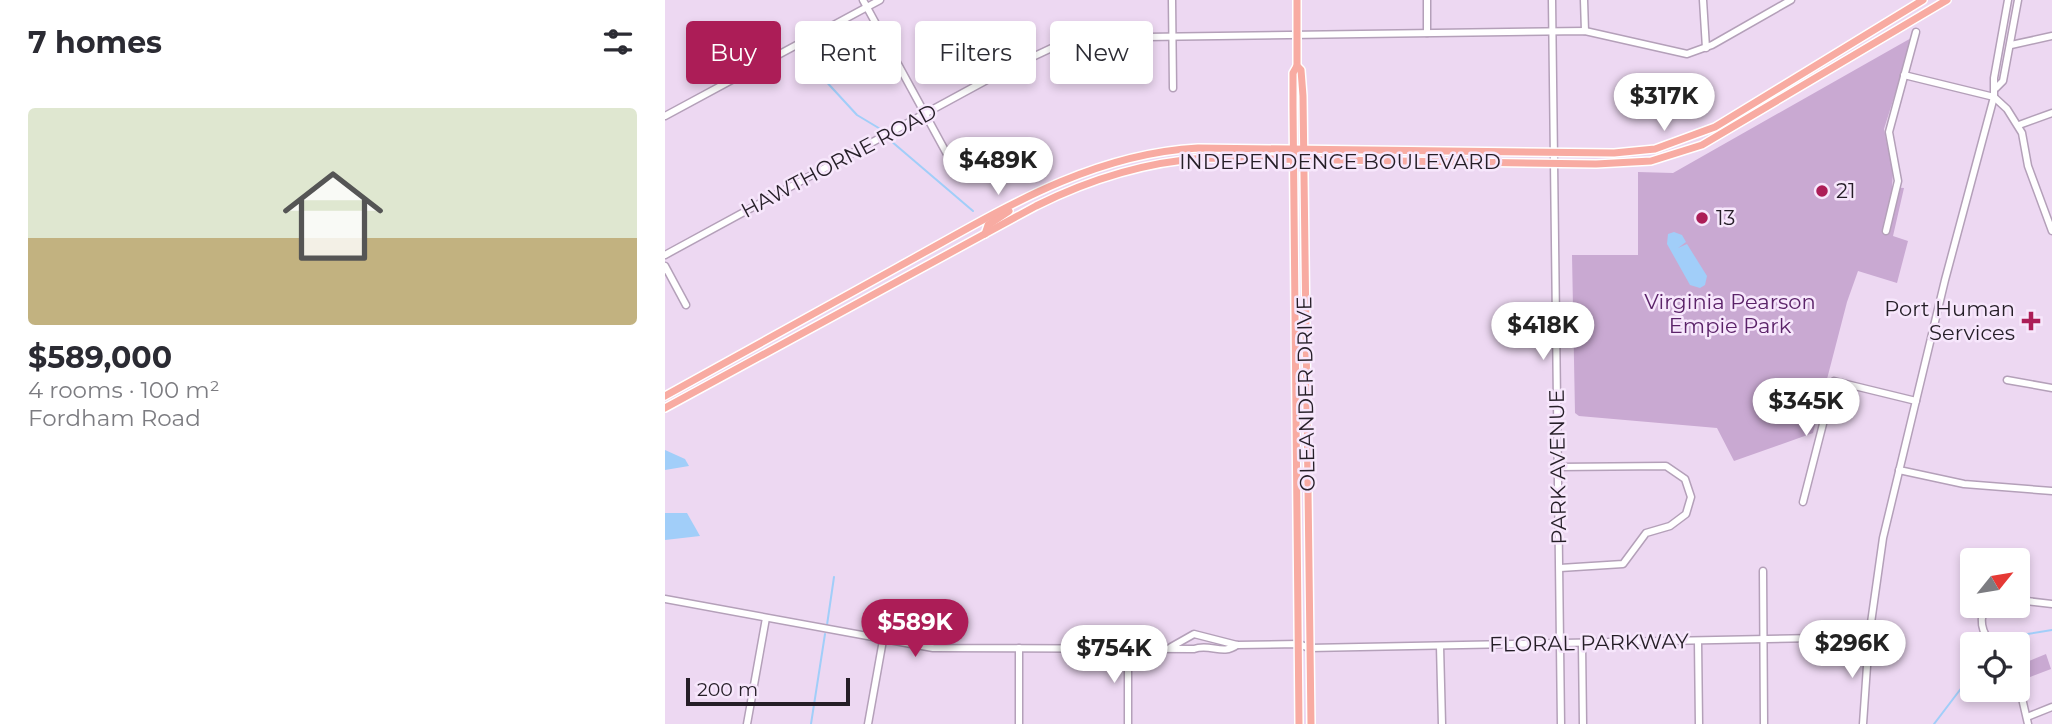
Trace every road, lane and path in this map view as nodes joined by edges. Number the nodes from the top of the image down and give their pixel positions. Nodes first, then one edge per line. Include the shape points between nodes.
1 (863, 0) edge
2 (880, 0) edge
3 (1172, 0) edge
4 (1297, 0) edge
5 (1427, 0) edge
6 (1552, 0) edge
7 (1584, 0) edge
8 (1703, 0) edge
9 (1791, 0) edge
10 (1923, 0) edge
11 (1947, 0) edge
12 (2008, 0) edge
13 (2018, 0) edge
14 (867, 8) junction
15 (1553, 31) junction
16 (1585, 31) junction
17 (1916, 32) dead end
18 (1427, 33) junction
19 (1297, 34) junction
20 (1173, 36) junction
21 (2052, 36) edge
22 (2011, 45) junction
23 (1706, 48) junction
24 (1297, 66) junction
25 (1904, 75) junction
26 (1173, 88) dead end
27 (1996, 88) junction
28 (1994, 97) junction
29 (2052, 113) edge
30 (925, 114) junction
31 (665, 116) edge
32 (2019, 125) junction
33 (1304, 148) junction
34 (1293, 149) junction
35 (1554, 152) junction
36 (1293, 159) junction
37 (1303, 159) junction
38 (1554, 163) junction
39 (954, 167) dead end
40 (1032, 194) junction
41 (1886, 231) dead end
42 (2052, 231) edge
43 (985, 234) junction
44 (665, 255) edge
45 (665, 266) edge
46 (686, 305) dead end
47 (2007, 380) dead end
48 (2052, 388) edge
49 (665, 396) edge
50 (1916, 401) junction
51 (665, 408) edge
52 (1558, 467) junction
53 (1899, 470) junction
54 (2052, 491) edge
55 (1803, 502) dead end
56 (1560, 568) junction
57 (1763, 571) dead end
58 (665, 599) edge
59 (2030, 601) edge
60 (2052, 604) edge
61 (766, 618) junction
62 (1869, 637) junction
63 (1763, 639) junction
64 (883, 640) junction
65 (1698, 641) junction
66 (1299, 644) junction
67 (1561, 644) junction
68 (1582, 644) junction
69 (1237, 645) junction
70 (1128, 646) junction
71 (1440, 646) junction
72 (1171, 647) junction
73 (1019, 648) junction
74 (1309, 648) junction
75 (2023, 702) edge
76 (2052, 707) edge
77 (2028, 720) edge
78 (747, 724) edge
79 (868, 724) edge
80 (1019, 724) edge
81 (1128, 724) edge
82 (1299, 724) edge
83 (1311, 724) edge
84 (1442, 724) edge
85 (1561, 724) edge
86 (1583, 724) edge
87 (1699, 724) edge
88 (1764, 724) edge
89 (1863, 724) edge

1 - 14 street
2 - 14 street
3 - 20 street
4 - 19 main road, OLEANDER DRIVE
5 - 18 street
6 - 15 street, PARK AVENUE
7 - 16 street
8 - 23 street
9 - 23 street
10 - 35 main road, INDEPENDENCE BOULEVARD via 1691,138 1630,153
11 - 38 main road, INDEPENDENCE BOULEVARD via 1702,145 1651,161
12 - 27 street via 1993,78
13 - 22 street
14 - 30 street
14 - 31 street
15 - 16 street, HAWTHORNE ROAD
15 - 18 street, HAWTHORNE ROAD
15 - 35 street, PARK AVENUE
16 - 23 street, HAWTHORNE ROAD via 1678,54
17 - 25 street
18 - 19 street, HAWTHORNE ROAD
19 - 20 street, HAWTHORNE ROAD
19 - 24 main road, OLEANDER DRIVE
20 - 26 street
20 - 30 street, HAWTHORNE ROAD via 1065,40
21 - 22 street
22 - 27 street via 2003,81
24 - 33 main road, OLEANDER DRIVE via 1301,70
24 - 34 main road, OLEANDER DRIVE via 1293,73
25 - 28 street
25 - 41 street via 1888,132 1898,181
27 - 28 street
28 - 32 street
28 - 50 street
29 - 32 street
30 - 39 street
30 - 44 street, HAWTHORNE ROAD
32 - 42 street via 2028,166
33 - 34 main road, INDEPENDENCE BOULEVARD
33 - 35 main road, INDEPENDENCE BOULEVARD
33 - 37 main road, OLEANDER DRIVE
34 - 36 main road, OLEANDER DRIVE
34 - 40 main road, INDEPENDENCE BOULEVARD via 1162,152 1084,171
35 - 38 street, PARK AVENUE
36 - 37 main road, INDEPENDENCE BOULEVARD
36 - 43 main road, INDEPENDENCE BOULEVARD via 1205,158 1126,171 1066,191
36 - 66 main road, OLEANDER DRIVE
37 - 38 main road, INDEPENDENCE BOULEVARD
37 - 74 main road, OLEANDER DRIVE
38 - 52 street, PARK AVENUE
40 - 43 main road via 988,225
40 - 49 main road, INDEPENDENCE BOULEVARD
43 - 51 main road, INDEPENDENCE BOULEVARD
45 - 46 street
47 - 48 street
50 - 53 street
50 - 55 street via 1834,381
52 - 56 street, PARK AVENUE
52 - 56 street via 1666,466 1685,479 1691,497 1682,518 1646,533 1623,564
53 - 54 street via 1964,484
53 - 62 street via 1881,546
56 - 67 street, PARK AVENUE
57 - 63 street
58 - 61 street
59 - 60 street
61 - 64 street
61 - 78 street
62 - 63 street, FLORAL PARKWAY
62 - 89 street
63 - 65 street, FLORAL PARKWAY
63 - 88 street
64 - 73 street via 947,649
64 - 79 street
65 - 68 street, FLORAL PARKWAY
65 - 87 street
66 - 69 street
66 - 74 street
66 - 82 main road, OLEANDER DRIVE
67 - 68 street, FLORAL PARKWAY
67 - 71 street, FLORAL PARKWAY
67 - 85 street, PARK AVENUE
68 - 86 street
69 - 72 street via 1224,650 1205,645
69 - 72 street via 1193,634
70 - 72 street
70 - 73 street
70 - 81 street
71 - 74 street, FLORAL PARKWAY
71 - 84 street
73 - 80 street
74 - 83 main road, OLEANDER DRIVE
75 - 77 street
76 - 77 street

